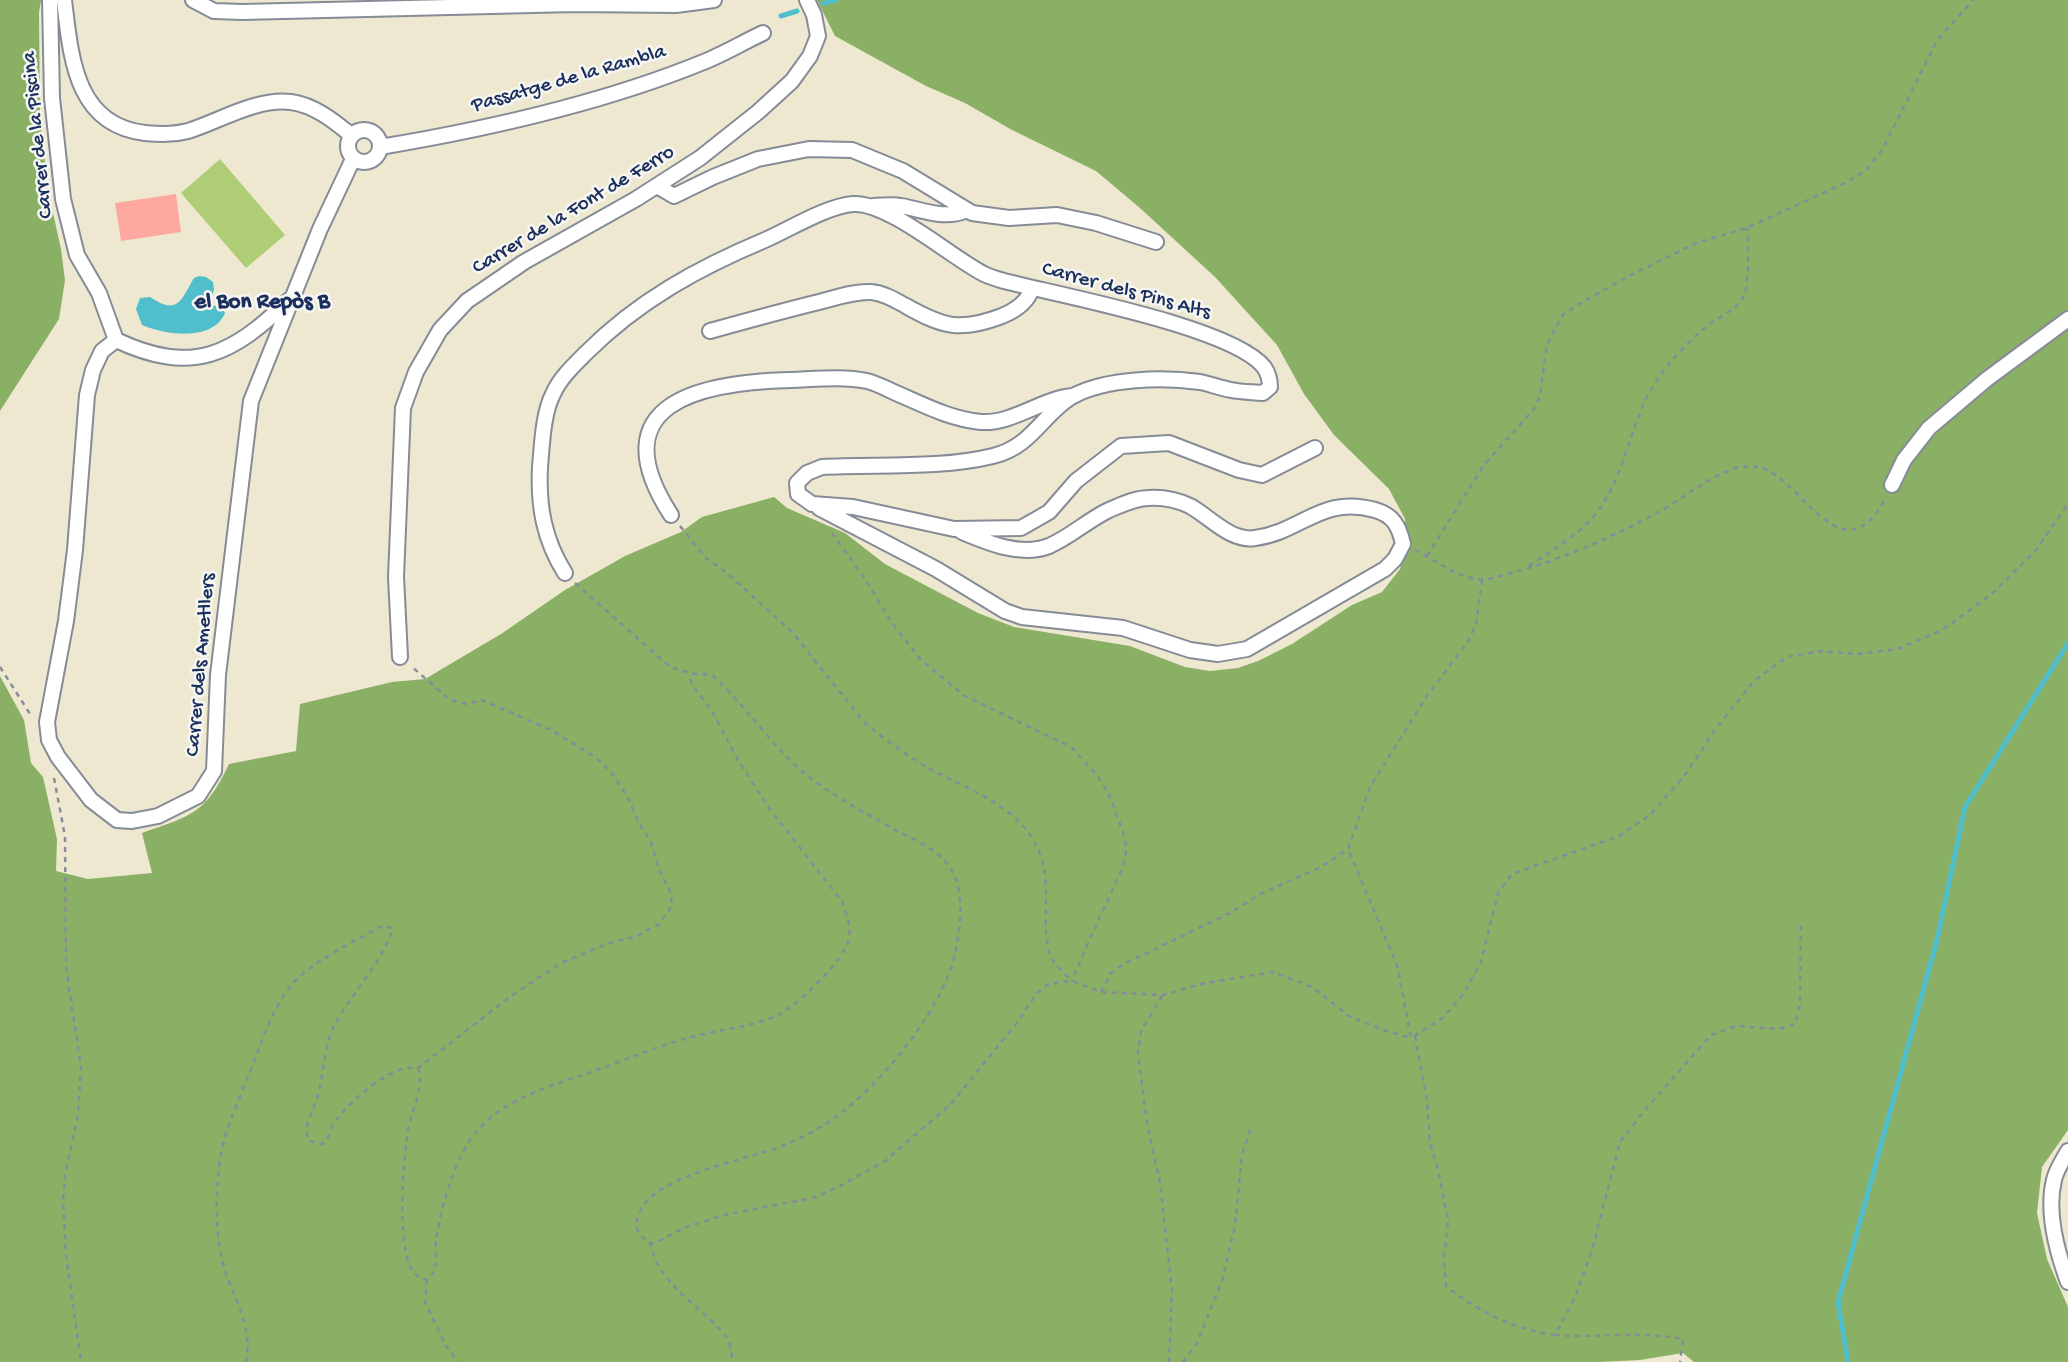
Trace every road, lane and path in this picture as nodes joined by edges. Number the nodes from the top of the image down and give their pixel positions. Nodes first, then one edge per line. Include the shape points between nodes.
1 (50, 0) edge
2 (64, 0) edge
3 (193, 0) edge
4 (714, 0) edge
5 (807, 0) edge
6 (1973, 0) edge
7 (519, 3) edge
8 (764, 33) dead end
9 (351, 135) junction
10 (380, 147) junction
11 (353, 159) junction
12 (657, 186) junction
13 (868, 206) junction
14 (967, 210) junction
15 (1747, 228) junction
16 (1156, 242) dead end
17 (1032, 288) junction
18 (293, 297) junction
19 (2068, 318) edge
20 (710, 331) dead end
21 (116, 340) junction
22 (1072, 396) junction
23 (1315, 448) dead end
24 (1892, 485) joint
25 (812, 504) junction
26 (2068, 504) edge
27 (671, 515) joint
28 (954, 529) junction
29 (1525, 569) junction
30 (565, 573) joint
31 (1482, 580) junction
32 (400, 657) joint
33 (0, 667) edge
34 (694, 674) junction
35 (48, 740) junction
36 (52, 766) dead end
37 (1348, 849) junction
38 (1801, 926) dead end
39 (1072, 981) junction
40 (1101, 992) junction
41 (1163, 995) junction
42 (1413, 1037) junction
43 (418, 1068) junction
44 (1251, 1127) dead end
45 (2068, 1151) edge
46 (649, 1243) junction
47 (427, 1280) junction
48 (2068, 1282) edge
49 (1555, 1335) junction
50 (80, 1362) edge
51 (246, 1362) edge
52 (458, 1362) edge
53 (733, 1362) edge
54 (1169, 1362) edge
55 (1183, 1362) edge
56 (1680, 1362) edge

1 - 21 street, Carrer de la Piscina via 52,98 63,199 77,255 99,293
2 - 9 street via 73,61 85,94 97,114 115,125 163,135 288,102 306,105
3 - 7 street via 214,11 242,12
4 - 7 street via 676,5
5 - 12 street, Carrer de la Font de Ferro via 818,36 792,81 700,158
6 - 15 path via 1938,38 1875,161 1849,181
8 - 10 street, Passatge de la Rambla via 706,61 575,104
9 - 10 street via 370,131 378,137
9 - 11 street via 348,150
10 - 11 street via 368,162
11 - 18 street, Carrer dels Ametllers
12 - 14 street via 674,196 758,159 809,149 852,150 903,171
12 - 32 street, Carrer de la Font de Ferro via 524,262 467,301 440,330 416,372 403,408 400,461 396,577
13 - 14 street via 898,205 937,215
13 - 17 street, Carrer dels Pins Alts via 983,274
13 - 30 street via 853,204 831,211 717,260 636,309 567,372 552,395 542,440 539,489 544,530
14 - 16 street via 1009,218 1057,215
15 - 29 path via 1747,282 1739,304 1689,342 1656,383 1594,516
15 - 31 path via 1696,243 1563,316 1547,344 1535,408 1484,465 1427,556
17 - 20 street via 1020,306 1005,315 966,326 944,325 872,292
17 - 22 street, Carrer dels Pins Alts via 1134,312 1220,341 1249,355 1270,379 1270,387 1263,393 1202,382 1146,380
18 - 21 street via 234,346 197,357 149,355
18 - 35 street, Carrer dels Ametllers via 251,401 218,675 214,771 207,785 198,796 158,816 117,820 91,800
19 - 24 street via 1929,428 1904,460
21 - 35 street via 102,351 87,395 75,550 47,722
22 - 25 street, Carrer dels Pins Alts via 1015,449 993,456 947,463 822,467 807,473 797,483 798,494
22 - 27 street via 986,422 937,412 868,381 770,380 693,394 658,415 649,429 651,471
23 - 28 street via 1262,475 1169,443 1121,446 1076,481 1049,512 1021,528
24 - 29 path via 1873,518 1850,529 1819,517 1763,468 1736,468 1596,543
25 - 28 street via 853,507
25 - 28 street via 1005,611 1022,617 1124,628 1189,650 1218,654 1247,649 1385,569 1403,544 1390,517 1356,505 1321,511 1287,529 1251,539 1235,536 1188,505 1146,497 1115,508 1049,546 1032,550 989,543
25 - 39 path via 921,660 965,696 1071,747 1098,776 1111,799 1125,838 1123,867
26 - 42 path via 2035,551 1942,630 1898,649 1857,654 1821,651 1787,657 1754,681 1650,815 1619,836 1512,874 1498,893 1480,962 1464,993 1444,1017
27 - 39 path via 706,558 793,632 874,731 920,763 1012,813 1039,852 1046,875 1049,953
29 - 31 path
30 - 34 path via 670,667
31 - 37 path via 1476,625 1370,787
32 - 43 path via 450,700 467,704 482,700 551,730 594,756 627,796 672,895 670,909 659,924 561,963
33 - 35 path
34 - 46 path via 713,676 803,773 941,857 957,885 960,919 944,986 876,1081 847,1109 798,1139 715,1166 653,1195 642,1206 637,1224 640,1236
34 - 47 path via 692,685 746,772 842,901 849,927 845,948 807,993 779,1015 677,1041 545,1089 492,1116 466,1145 454,1173 436,1237 435,1272
36 - 50 path via 65,836 66,968 81,1068 63,1201
37 - 40 path via 1321,867 1124,964 1111,973
37 - 42 path via 1397,965
38 - 49 path via 1800,1004 1795,1024 1736,1026 1711,1035 1663,1086 1620,1142 1592,1250
39 - 40 path
39 - 46 path via 1046,985 1037,993 951,1104 885,1161 813,1198 728,1214
40 - 41 path
41 - 42 path via 1273,972 1312,987 1349,1016
41 - 54 path via 1142,1031 1138,1053 1172,1290
42 - 49 path via 1448,1220 1446,1286 1497,1320
43 - 47 path via 420,1083 405,1154 403,1225 412,1270
43 - 51 path via 409,1065 376,1083 340,1115 322,1144 309,1141 308,1121 333,1028 392,928 382,926 311,967 285,993 229,1125 218,1182 219,1246 246,1324
44 - 55 path via 1242,1155 1235,1226 1222,1281 1197,1343
45 - 48 street via 2054,1177 2051,1199 2060,1261
46 - 53 path via 655,1261 674,1286 728,1338
47 - 52 path via 425,1302
49 - 56 path via 1683,1339

